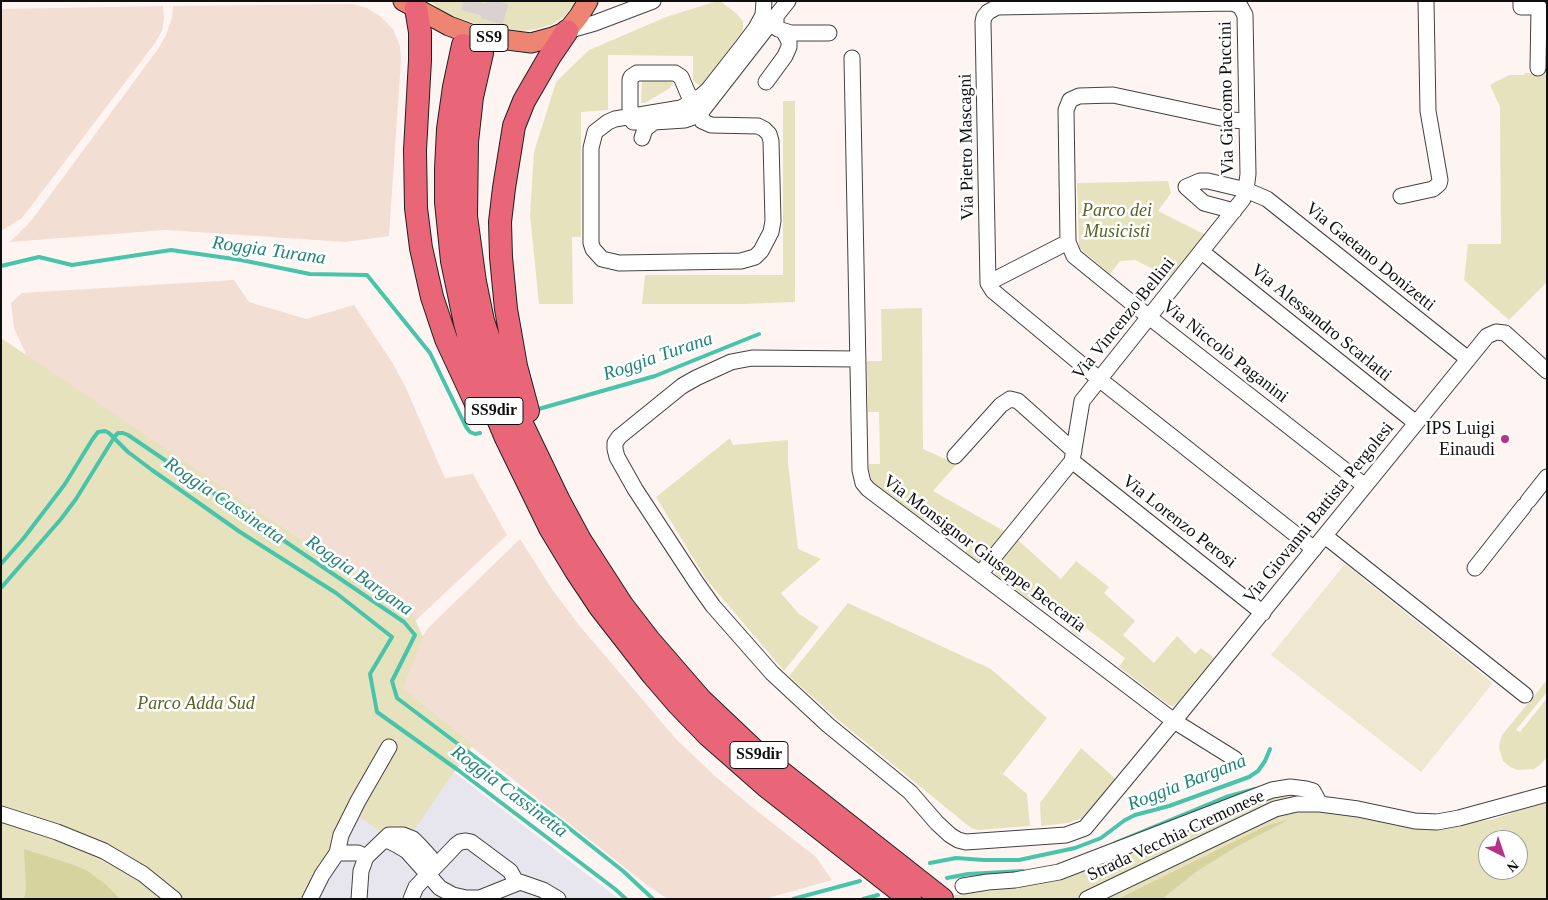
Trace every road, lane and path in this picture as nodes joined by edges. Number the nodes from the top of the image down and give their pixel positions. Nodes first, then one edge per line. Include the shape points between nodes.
1 (588, 1) edge
2 (653, 1) edge
3 (788, 1) edge
4 (1426, 1) edge
5 (1521, 1) edge
6 (411, 3) edge
7 (1109, 3) edge
8 (1143, 3) edge
9 (773, 19) edge
10 (567, 32) junction
11 (829, 33) dead end
12 (852, 58) dead end
13 (1538, 68) dead end
14 (766, 82) dead end
15 (699, 105) junction
16 (630, 117) junction
17 (1247, 120) junction
18 (654, 122) junction
19 (642, 138) dead end
20 (1246, 190) junction
21 (1401, 196) dead end
22 (1234, 212) junction
23 (1068, 242) junction
24 (1202, 252) junction
25 (988, 283) junction
26 (1149, 317) junction
27 (858, 359) junction
28 (1468, 359) junction
29 (1547, 371) edge
30 (1099, 379) junction
31 (1416, 423) junction
32 (955, 456) dead end
33 (1073, 456) junction
34 (1547, 477) edge
35 (1365, 486) junction
36 (558, 501) junction
37 (550, 528) junction
38 (1325, 536) junction
39 (1314, 549) junction
40 (1475, 568) dead end
41 (980, 574) junction
42 (1263, 612) junction
43 (1525, 695) dead end
44 (1174, 721) junction
45 (389, 747) dead end
46 (1235, 759) dead end
47 (1547, 794) edge
48 (1320, 804) junction
49 (1, 814) edge
50 (337, 852) junction
51 (366, 857) junction
52 (428, 874) junction
53 (517, 883) junction
54 (963, 886) dead end
55 (480, 898) edge
56 (174, 899) edge
57 (310, 899) edge
58 (359, 899) edge
59 (410, 899) edge
60 (558, 899) edge
61 (910, 899) edge
62 (942, 899) edge
63 (1087, 899) edge

1 - 10 main road
2 - 10 street
3 - 9 street
4 - 21 street via 1428,111 1440,184 1433,189
5 - 13 street via 1521,6 1539,7
6 - 10 main road, SS9 via 450,26 476,36 531,43
6 - 37 highway via 420,32 414,150 416,208 432,297 446,339 529,512
7 - 8 street
7 - 25 street, Via Pietro Mascagni via 997,7 984,16
8 - 17 street, Via Giacomo Puccini via 1232,3 1240,6 1245,15
9 - 11 street
9 - 14 street via 789,42 785,56
9 - 15 street via 756,28
10 - 36 highway via 536,78 514,126 500,222 501,257 516,366 530,417 554,474
12 - 27 street, Via Monsignor Giuseppe Beccaria
15 - 16 street
15 - 16 street via 689,96 678,74 637,73 630,80
15 - 16 street via 702,121 706,124 758,126 769,134 773,221 761,252 748,260 619,263 602,259 593,249 592,139 595,132 608,122
15 - 18 street via 696,116
16 - 18 street via 636,123
17 - 20 street, Via Giacomo Puccini
17 - 23 street via 1230,120 1113,96 1079,96 1070,100 1066,110
18 - 19 street via 645,129
20 - 22 street, Via Vincenzo Bellini
20 - 22 street, Via Gaetano Donizetti via 1200,181 1186,187 1204,202
20 - 28 street, Via Gaetano Donizetti via 1267,198
22 - 24 street, Via Vincenzo Bellini
23 - 25 street
23 - 26 street, Via Niccolò Paganini via 1074,256
24 - 26 street, Via Vincenzo Bellini
24 - 31 street, Via Alessandro Scarlatti
25 - 30 street via 993,291
26 - 30 street, Via Vincenzo Bellini
26 - 35 street, Via Niccolò Paganini
27 - 41 street, Via Monsignor Giuseppe Beccaria via 863,483
27 - 44 street, Via Giovanni Battista Pergolesi via 752,358 731,362 682,386 615,443 617,457 635,489 713,606 784,684 910,792 937,823 958,840 966,842 1066,836 1085,828
28 - 29 street, Via Giovanni Battista Pergolesi via 1487,336 1505,333
28 - 31 street, Via Giovanni Battista Pergolesi
30 - 33 street, Via Vincenzo Bellini via 1082,401
30 - 39 street
31 - 35 street, Via Giovanni Battista Pergolesi
32 - 33 street, Via Lorenzo Perosi via 1010,399 1018,401
33 - 41 street
33 - 42 street, Via Lorenzo Perosi
34 - 40 street
35 - 38 street, Via Giovanni Battista Pergolesi
36 - 37 highway, SS9dir via 508,395 483,321 475,282 466,216 472,49 454,87 448,129 446,202 452,260 476,363 506,438
36 - 62 highway, SS9dir via 622,605 701,700 759,755
37 - 61 highway, SS9dir via 600,607 652,674 708,735 766,786
38 - 39 street, Via Giovanni Battista Pergolesi
38 - 43 street
39 - 42 street, Via Giovanni Battista Pergolesi
41 - 44 street, Via Monsignor Giuseppe Beccaria
42 - 44 street, Via Giovanni Battista Pergolesi
44 - 46 street, Via Monsignor Giuseppe Beccaria
45 - 50 street via 358,801
47 - 48 street, Strada Vecchia Cremonese via 1437,822
48 - 54 street via 1313,791 1306,788 1272,790 1059,872
48 - 63 street, Strada Vecchia Cremonese via 1297,804 1258,815
49 - 56 street via 104,851 143,874
50 - 51 street via 358,853
50 - 57 street
51 - 52 street via 383,841 389,841 407,851
51 - 58 street via 361,871
52 - 53 street via 456,845 466,841 510,871
52 - 55 street via 444,891 466,898
52 - 59 street
53 - 55 street
53 - 60 street via 530,884

